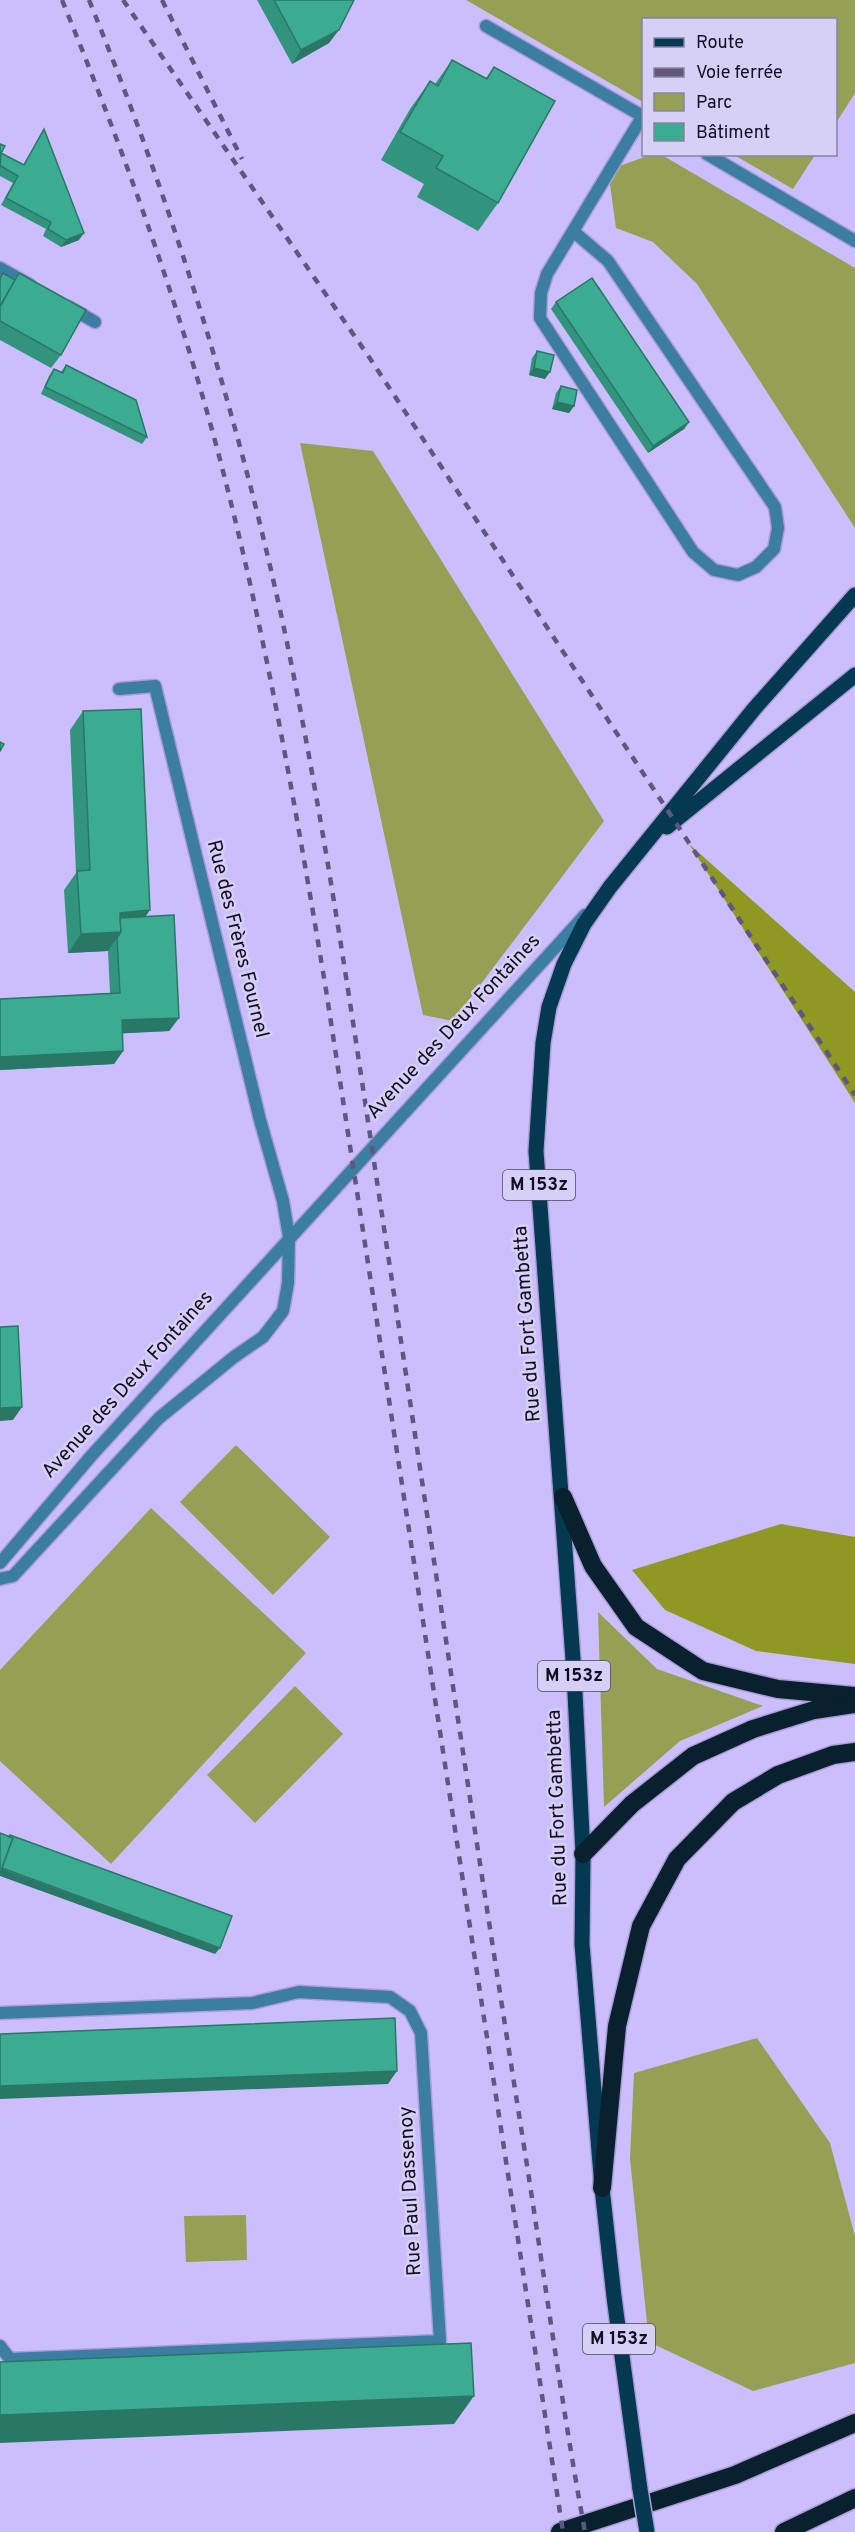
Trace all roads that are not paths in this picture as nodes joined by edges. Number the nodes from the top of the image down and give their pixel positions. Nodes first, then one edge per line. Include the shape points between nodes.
1 (486, 26) dead end
2 (642, 116) edge
3 (642, 119) edge
4 (710, 156) edge
5 (573, 231) junction
6 (855, 241) edge
7 (0, 268) edge
8 (38, 290) edge
9 (57, 300) edge
10 (95, 322) dead end
11 (855, 595) edge
12 (855, 675) edge
13 (119, 689) dead end
14 (646, 844) junction
15 (610, 887) junction
16 (289, 1237) junction
17 (562, 1497) junction
18 (0, 1563) edge
19 (0, 1578) edge
20 (855, 1696) edge
21 (855, 1704) edge
22 (855, 1752) edge
23 (583, 1854) junction
24 (0, 2013) edge
25 (602, 2188) junction
26 (0, 2346) edge
27 (855, 2423) edge
28 (855, 2498) edge
29 (560, 2532) edge
30 (647, 2532) edge
31 (784, 2532) edge

1 - 2 street
3 - 5 street
4 - 6 street
5 - 5 street via 547,273 540,318 693,552 714,570 738,575 756,567 774,549 778,528 775,507 608,261
7 - 8 street
9 - 10 street
11 - 14 main road, Avenue des Deux Fontaines via 754,709
12 - 14 main road, Avenue des Deux Fontaines
13 - 16 street, Rue des Frères Fournel via 156,686
14 - 15 main road, Avenue des Deux Fontaines
15 - 16 street, Avenue des Deux Fontaines
15 - 17 main road, Rue du Fort Gambetta / M 153z via 584,924 549,1007 537,1104 536,1151
16 - 18 street, Avenue des Deux Fontaines
16 - 19 street via 283,1311 263,1337 159,1418 13,1576
17 - 20 highway via 593,1566 636,1627 703,1671 778,1689
17 - 23 main road, Rue du Fort Gambetta / M 153z
21 - 23 highway via 814,1710 753,1729 693,1756 632,1804
22 - 25 highway via 834,1755 778,1776 733,1802 677,1859 641,1926 616,2026
23 - 25 main road, Rue du Fort Gambetta / M 153z via 582,1944
24 - 26 street, Rue Paul Dassenoy via 252,2003 300,1992 390,1997 410,2011 421,2033 440,2341 10,2359
25 - 30 main road, Rue du Fort Gambetta / M 153z, bridge
27 - 29 highway via 735,2475
28 - 31 highway

